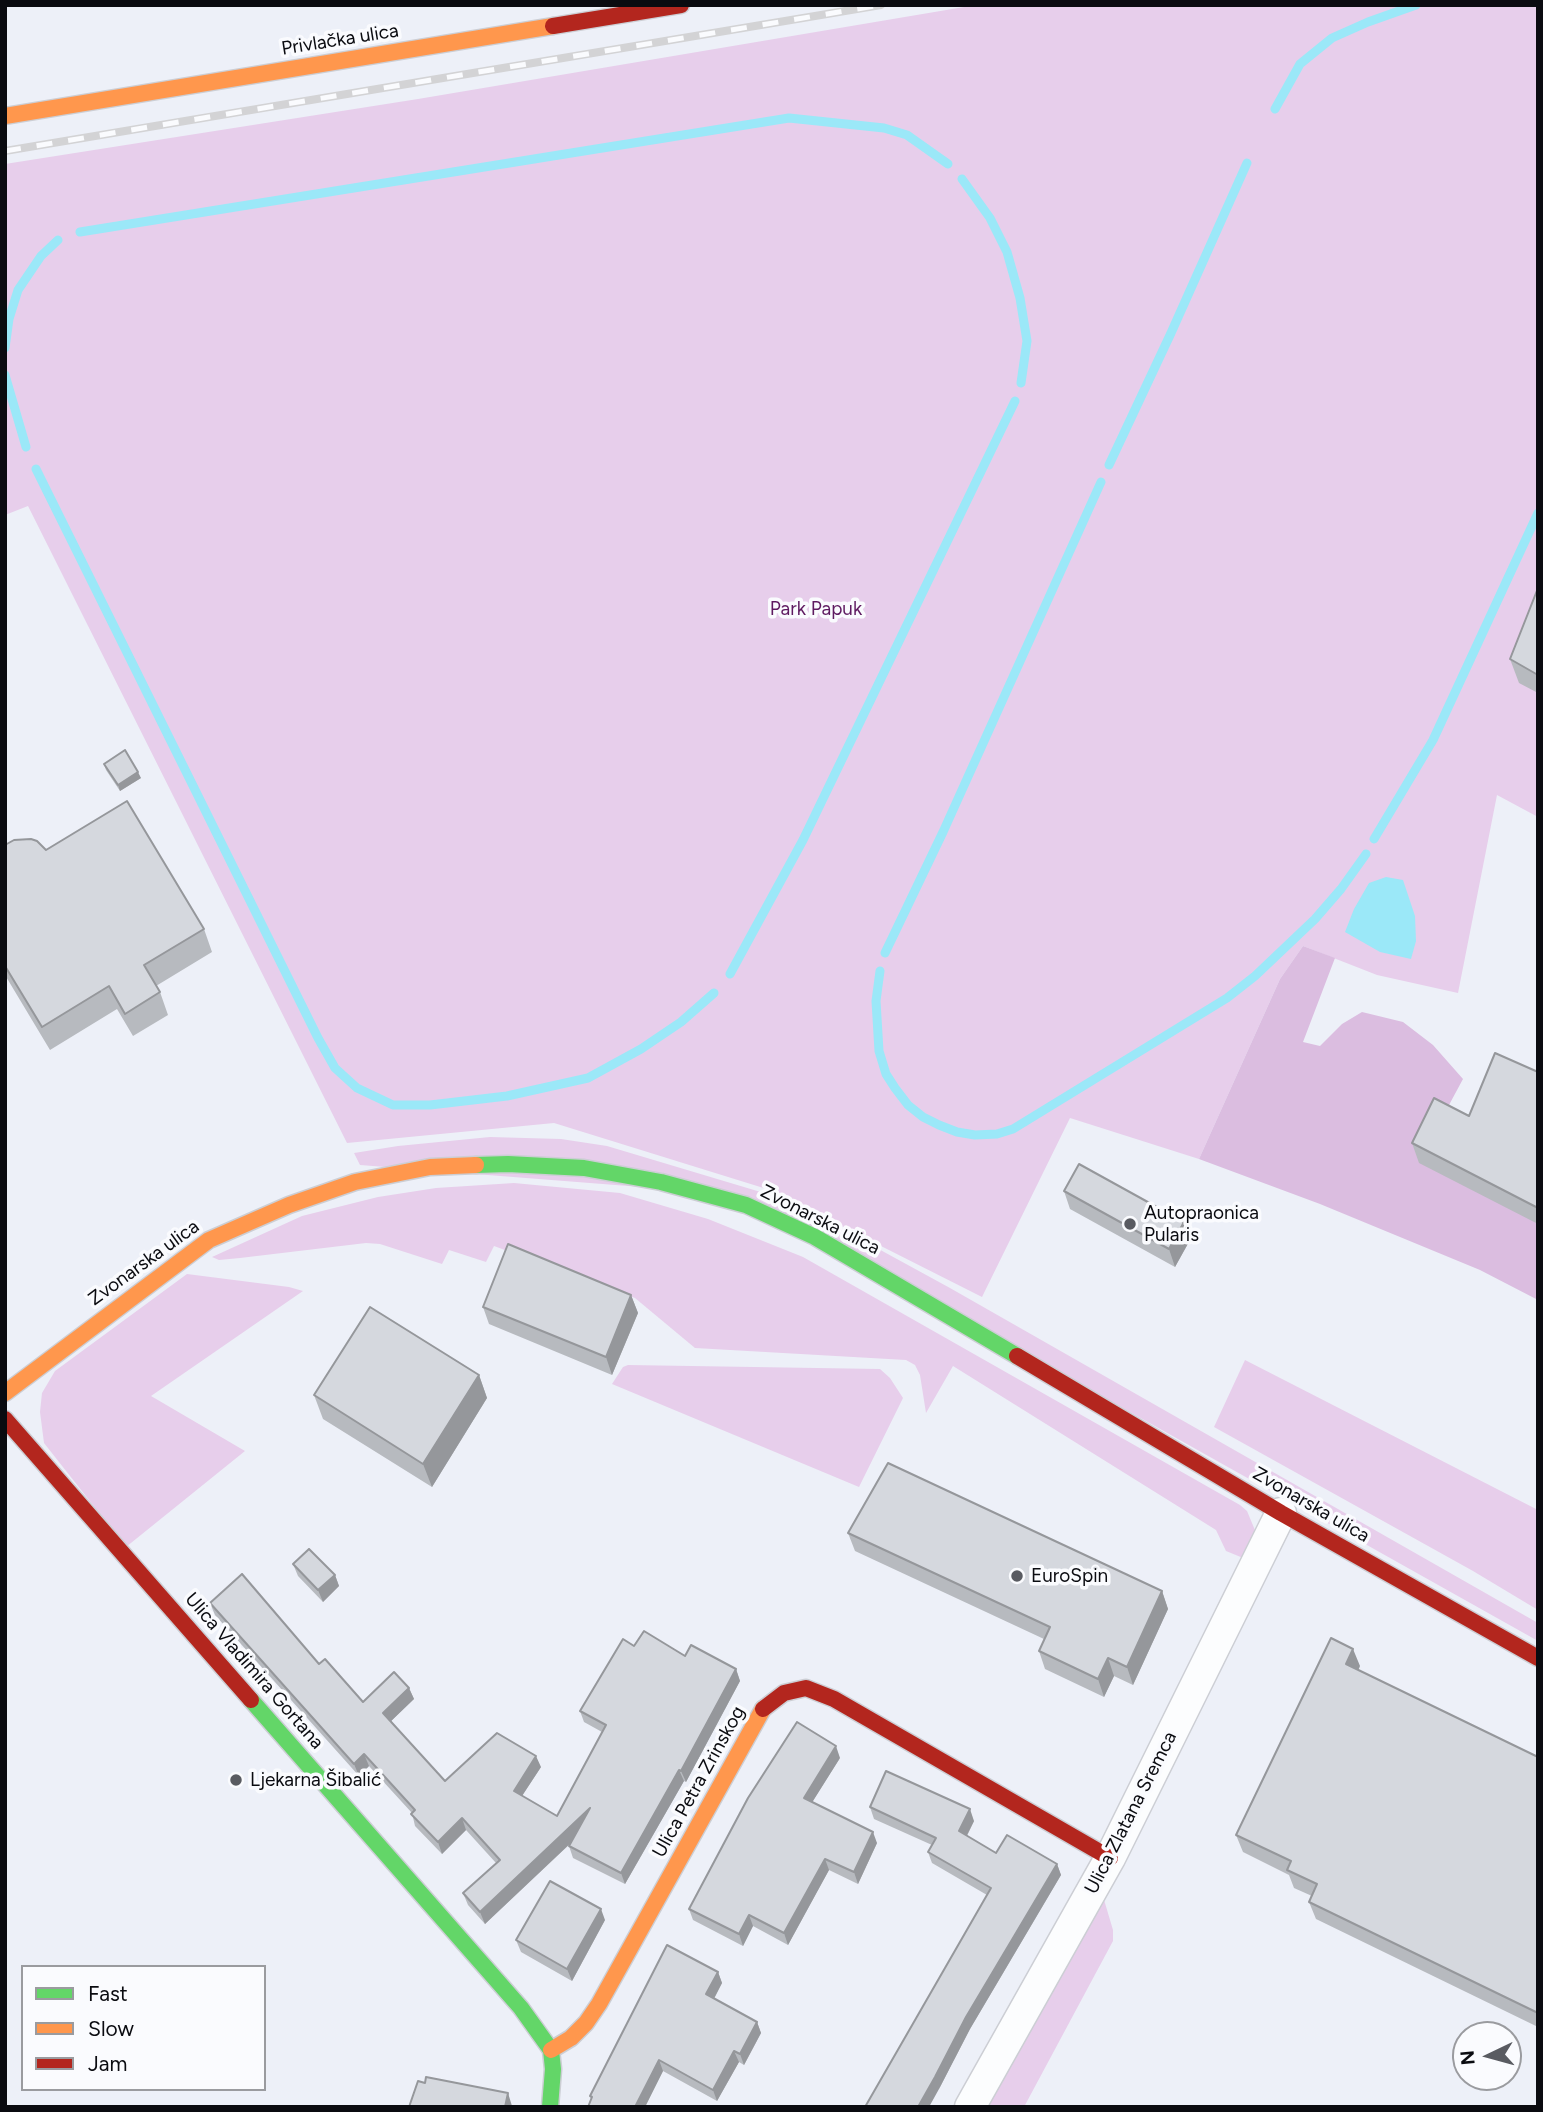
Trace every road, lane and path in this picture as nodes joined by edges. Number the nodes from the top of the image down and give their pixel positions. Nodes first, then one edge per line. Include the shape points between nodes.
1 (681, 5) edge
2 (5, 116) edge
3 (5, 1393) edge
4 (5, 1419) edge
5 (1281, 1513) junction
6 (1538, 1658) edge
7 (1110, 1858) junction
8 (551, 2050) junction
9 (551, 2107) edge
10 (970, 2107) edge

1 - 2 street, Privlačka ulica
3 - 5 street, Zvonarska ulica via 208,1240 289,1205 355,1182 430,1167 508,1164 584,1168 746,1205 815,1237
4 - 8 street, Ulica Vladimira Gortana via 521,2008
5 - 6 street, Zvonarska ulica
5 - 7 street, Ulica Zlatana Sremca
7 - 8 street, Ulica Petra Zrinskog via 834,1699 806,1688 783,1693 765,1706 599,2004 571,2038
7 - 10 street, Ulica Zlatana Sremca
8 - 9 street

